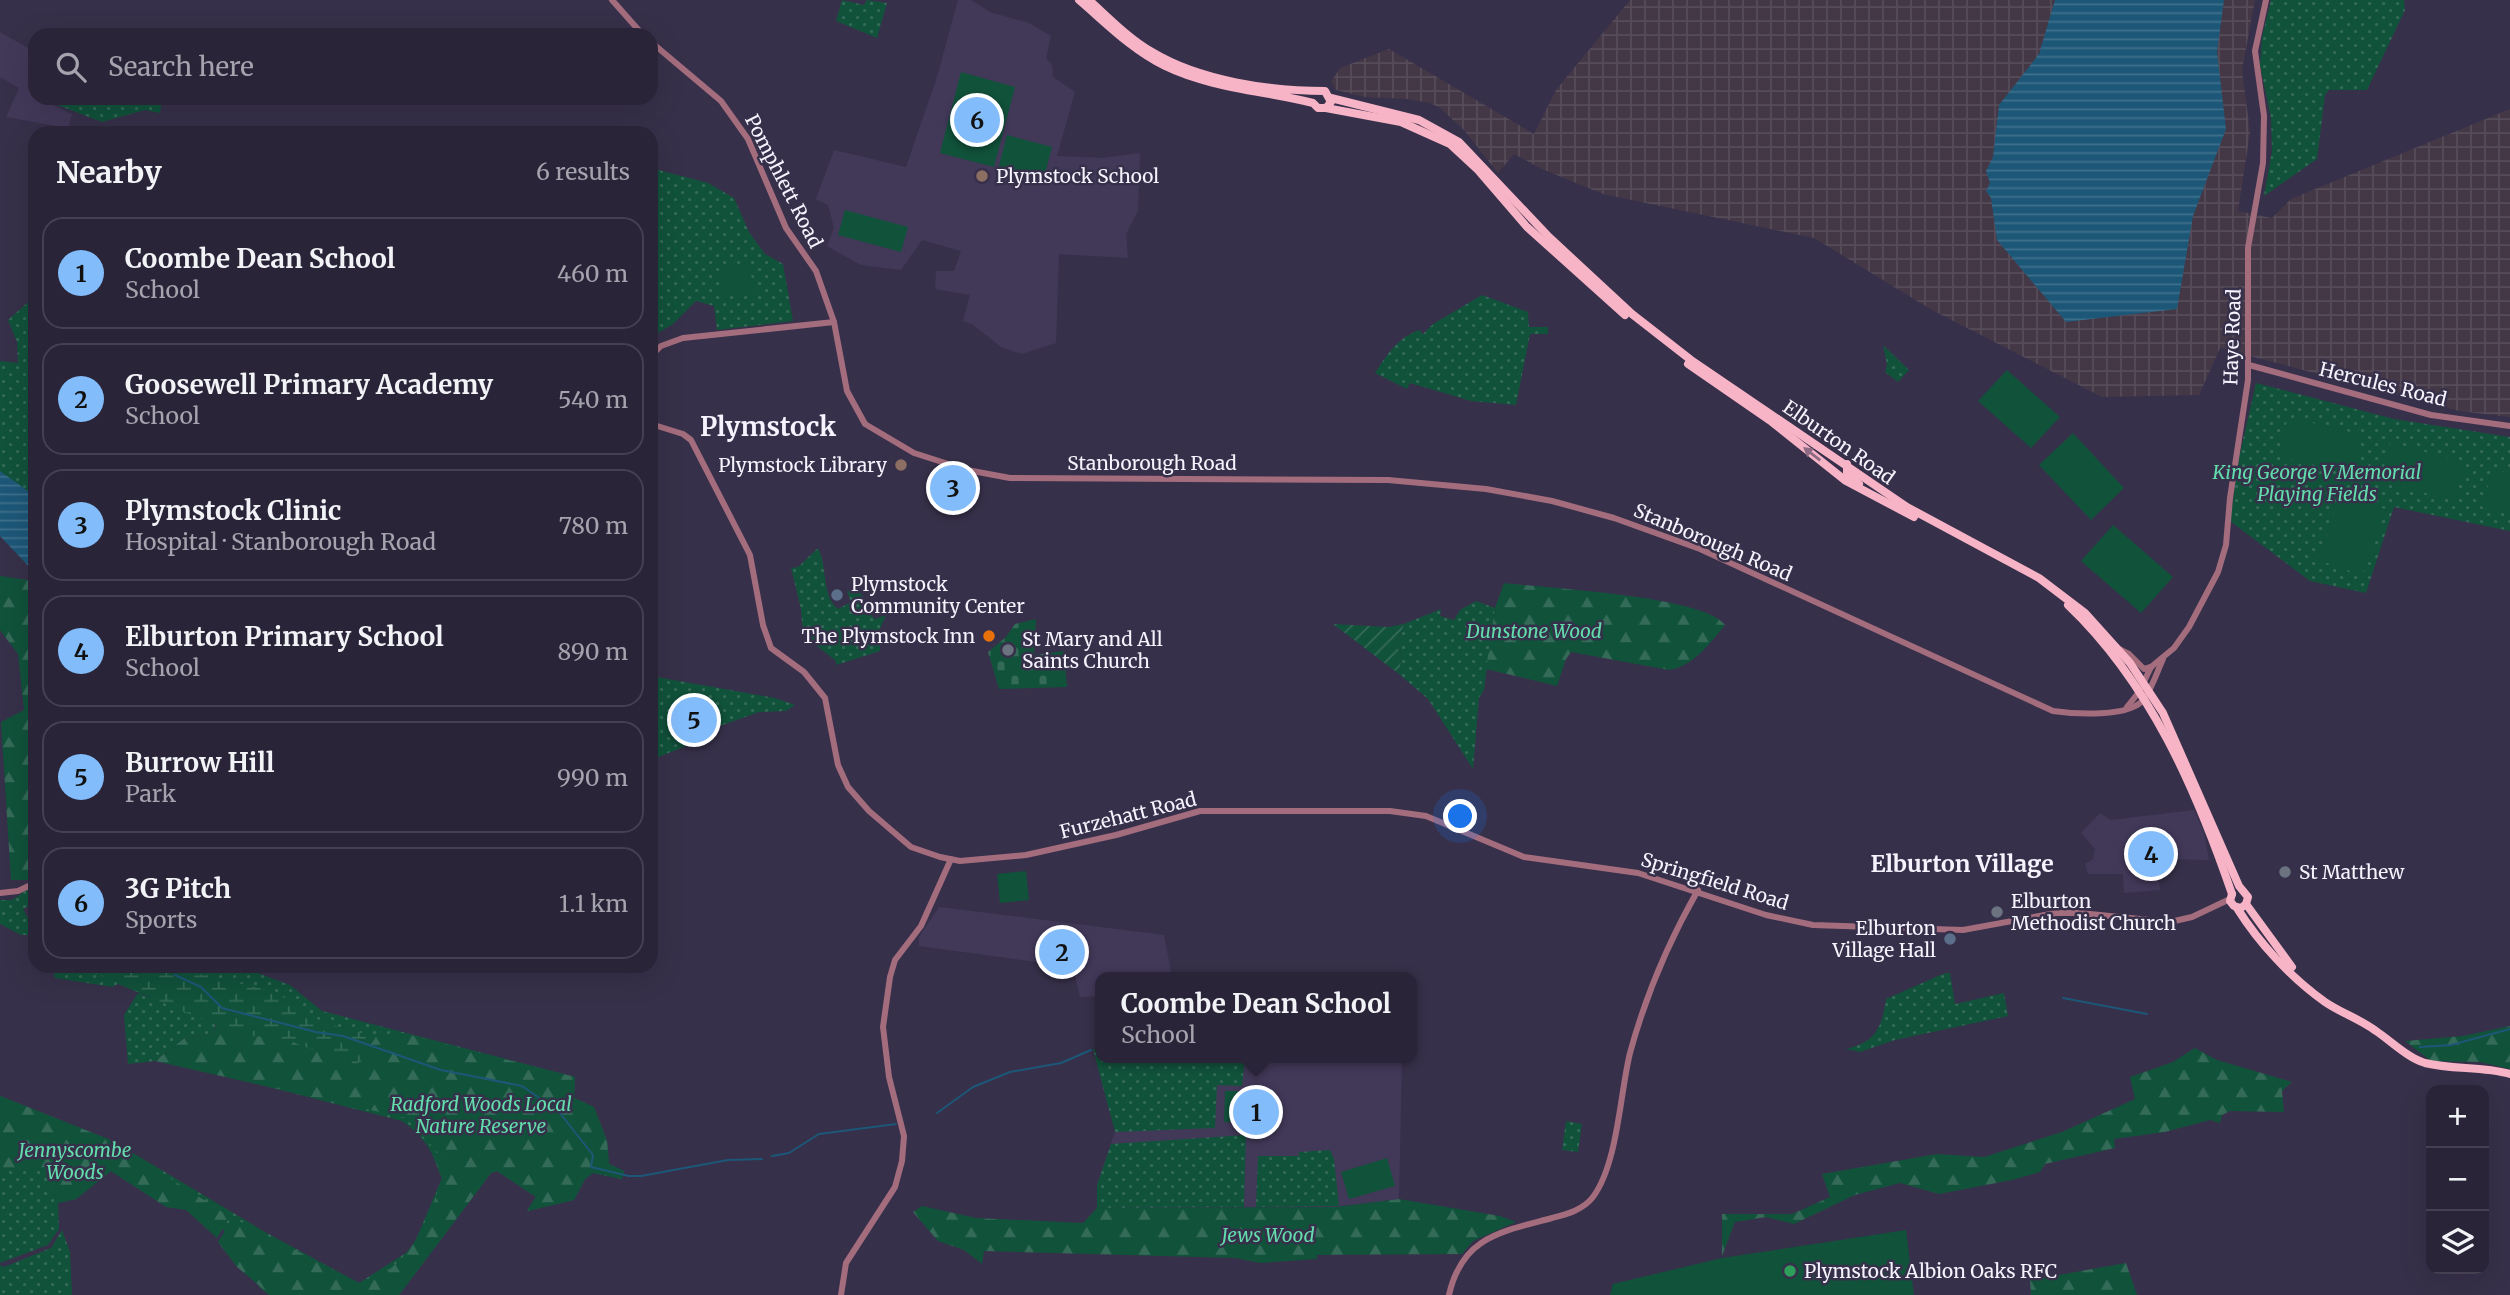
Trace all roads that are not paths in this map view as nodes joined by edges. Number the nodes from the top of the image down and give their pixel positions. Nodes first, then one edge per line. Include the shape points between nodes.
1 (612, 0) edge
2 (1079, 0) edge
3 (1089, 0) edge
4 (2266, 0) edge
5 (637, 28) edge
6 (658, 48) edge
7 (1317, 92) junction
8 (1331, 97) junction
9 (1313, 103) junction
10 (1326, 108) junction
11 (834, 322) junction
12 (658, 349) edge
13 (2249, 365) junction
14 (658, 426) edge
15 (2510, 426) edge
16 (1821, 447) junction
17 (934, 460) joint
18 (1847, 464) junction
19 (1833, 471) junction
20 (1869, 494) junction
21 (2119, 649) junction
22 (2164, 659) junction
23 (2151, 667) junction
24 (2147, 686) junction
25 (2142, 696) junction
26 (951, 859) junction
27 (1589, 866) joint
28 (28, 886) edge
29 (1698, 890) junction
30 (2243, 891) junction
31 (0, 893) edge
32 (2235, 902) junction
33 (2510, 1074) edge
34 (841, 1295) edge
35 (1449, 1295) edge

1 - 5 street
2 - 9 main road via 1134,47 1168,67
3 - 7 main road via 1140,44 1170,62 1235,80
4 - 13 street, Haye Road via 2255,51 2264,116 2263,163 2248,248
6 - 11 street, Pomphlett Road via 712,92 736,120 786,228 816,271
7 - 8 main road via 1325,91
7 - 9 main road
8 - 10 main road
8 - 16 main road, Elburton Road via 1419,120 1459,142 1549,237 1632,314 1691,360
9 - 10 main road
19 -> 10 main road, Elburton Road via 1614,306 1527,227 1450,144 1401,122
11 - 12 street via 683,338
11 - 17 street, Pomphlett Road via 847,391 865,424 893,443
13 - 15 street, Hercules Road via 2431,415
13 - 22 street, Haye Road via 2222,560 2189,627
14 - 26 street, Furzehatt Road via 691,440 750,555 771,648 819,687 831,719 838,765 857,800 911,847
16 - 18 main road, Elburton Road
16 - 19 main road via 1838,460
17 - 25 street, Stanborough Road via 1010,478 1388,480 1519,494 1614,518 1691,545 2046,710 2082,715 2125,708
18 - 20 main road via 1847,473
18 - 21 main road, Elburton Road via 1907,508 2039,578 2085,612
19 - 20 main road, Elburton Road
20 - 25 main road, Elburton Road via 2064,601 2097,632
21 - 23 street via 2144,669
21 - 24 main road, Elburton Road
22 - 23 street, Haye Road
22 - 24 street, Haye Road
23 - 24 street
24 - 25 street, Stanborough Road
24 - 30 main road, Elburton Road
25 - 32 main road, Elburton Road via 2158,718
26 - 27 street, Furzehatt Road via 1026,855 1193,812 1340,810 1410,812 1524,857
26 - 34 street via 920,926 895,960 891,974 883,1027 886,1066 904,1136 902,1161 895,1187 846,1263
27 - 29 street, Springfield Road
28 - 31 street
29 - 32 street, Springfield Road via 1766,915 1831,926 1959,930 2080,913 2171,922
29 - 35 street via 1635,1036 1618,1124 1592,1198 1574,1211 1521,1226 1475,1247 1459,1262
30 - 32 main road
30 - 32 main road, Elburton Road via 2248,897
32 - 33 main road, Elburton Road via 2312,990 2422,1062

